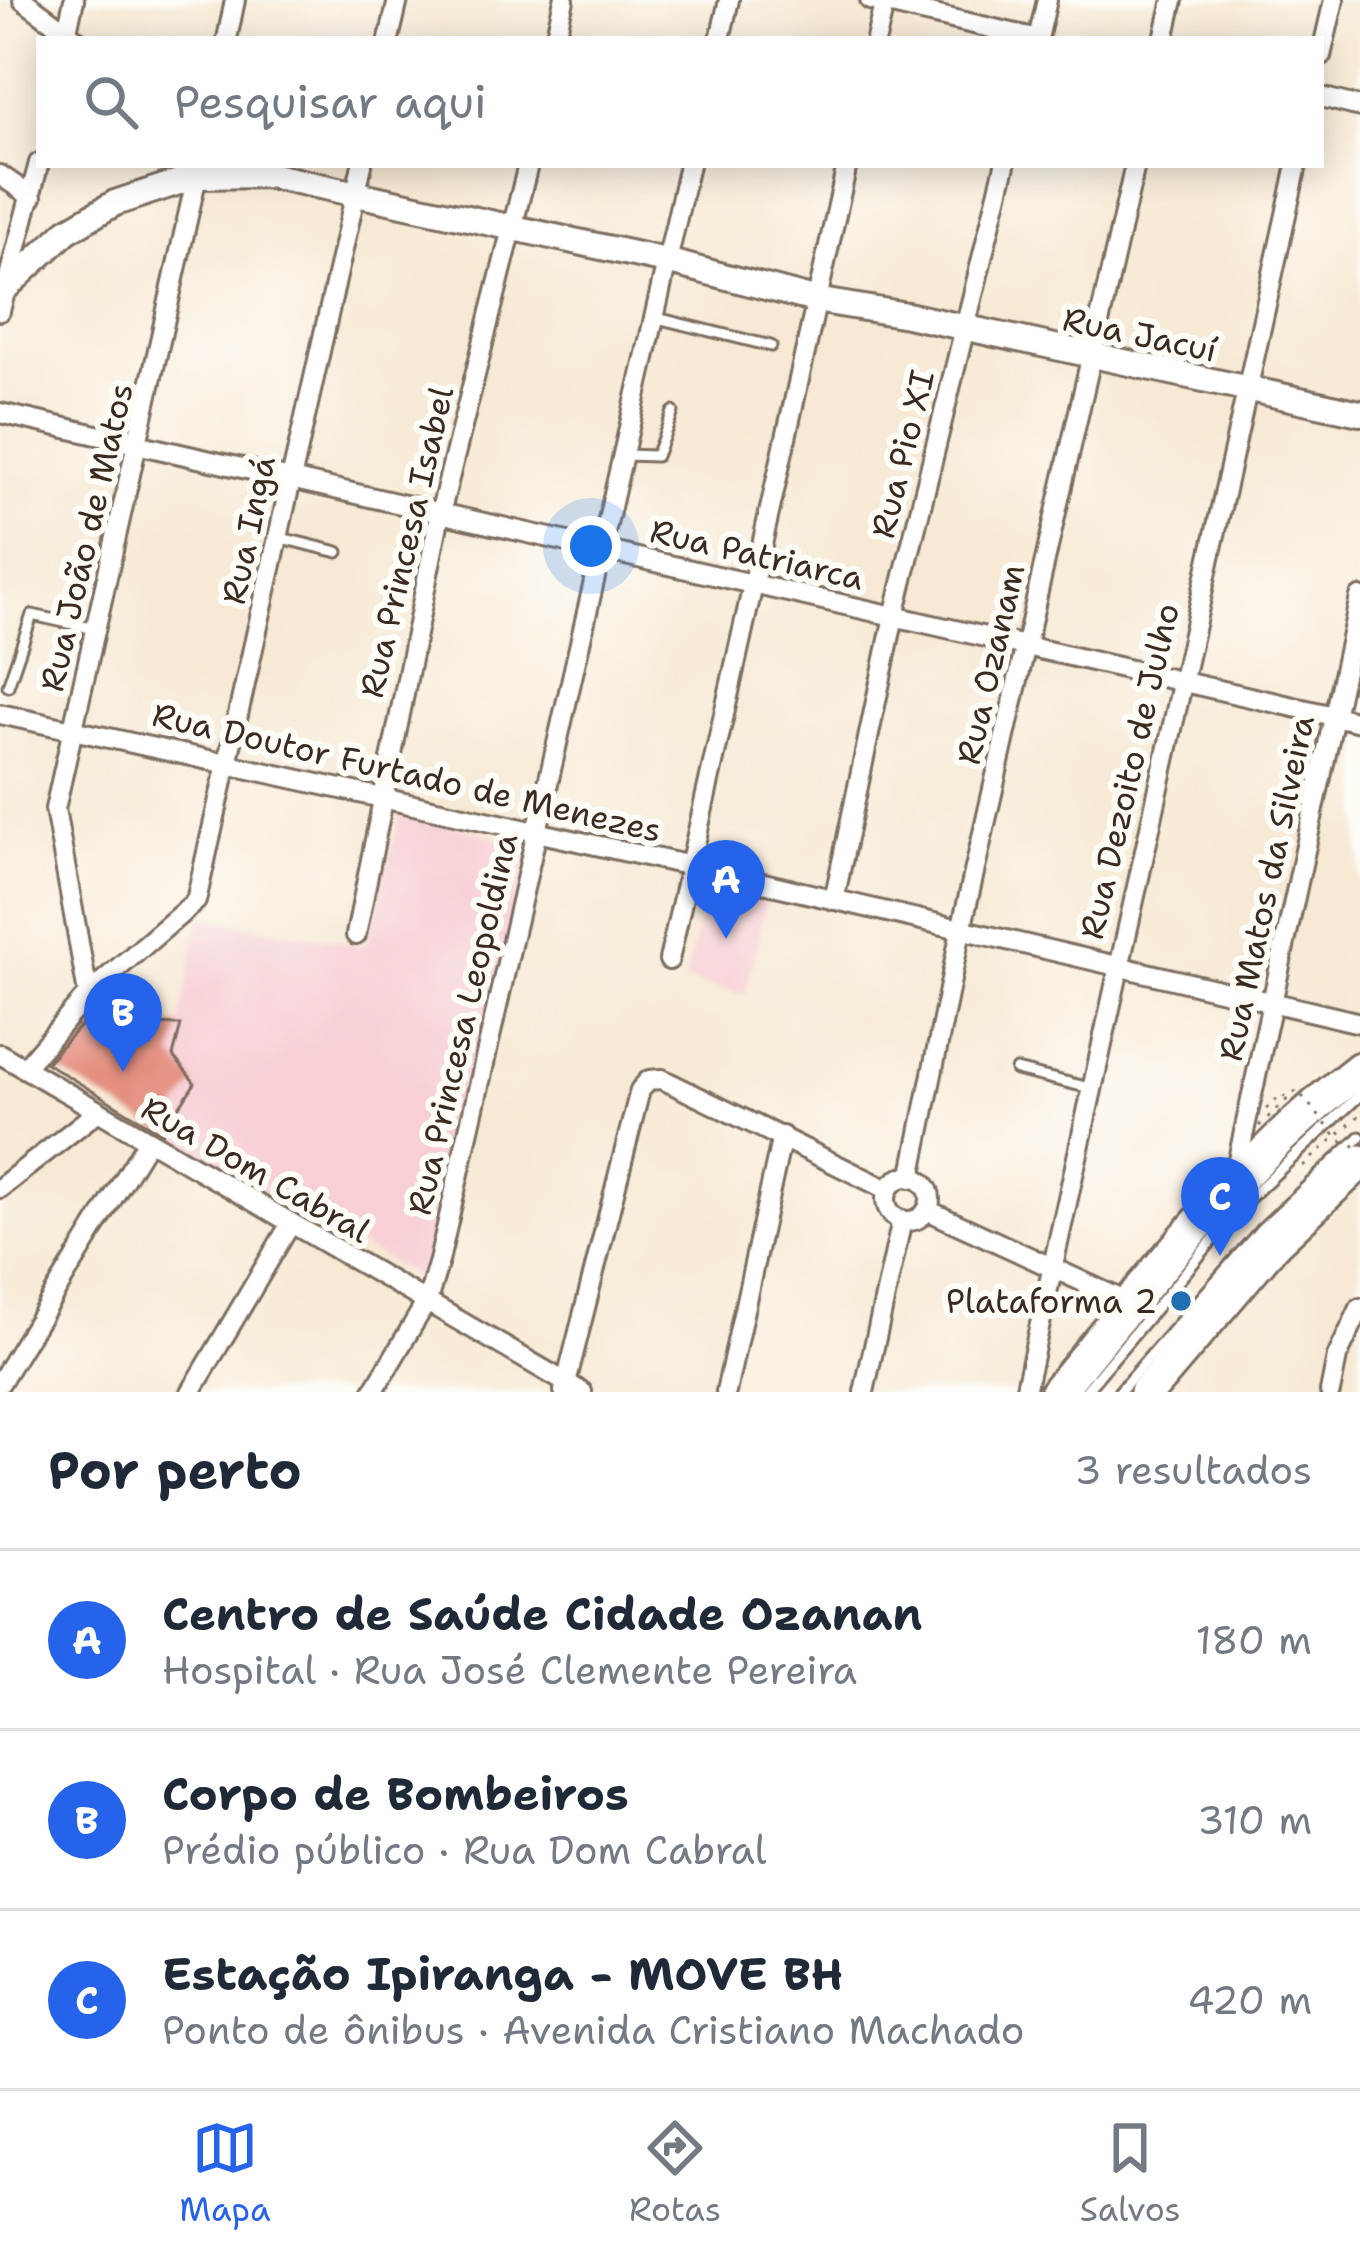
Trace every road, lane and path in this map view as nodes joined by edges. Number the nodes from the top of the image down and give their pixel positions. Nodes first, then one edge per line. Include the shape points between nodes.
1 (23, 0) edge
2 (74, 0) edge
3 (235, 0) edge
4 (398, 0) edge
5 (564, 0) edge
6 (729, 0) edge
7 (1047, 0) edge
8 (1172, 0) edge
9 (1334, 0) edge
10 (880, 1) edge
11 (68, 36) edge
12 (69, 36) edge
13 (227, 36) edge
14 (390, 36) edge
15 (556, 36) edge
16 (721, 36) edge
17 (877, 36) edge
18 (1026, 36) edge
19 (1039, 36) edge
20 (1165, 36) edge
21 (1324, 43) edge
22 (1324, 98) edge
23 (1360, 107) edge
24 (38, 168) edge
25 (361, 168) edge
26 (526, 168) edge
27 (688, 168) edge
28 (846, 168) edge
29 (1004, 168) edge
30 (1134, 168) edge
31 (1296, 168) edge
32 (261, 170) edge
33 (199, 171) edge
34 (0, 175) edge
35 (356, 193) junction
36 (32, 197) junction
37 (514, 228) junction
38 (666, 261) junction
39 (817, 293) junction
40 (1, 298) edge
41 (657, 317) junction
42 (963, 329) junction
43 (771, 346) dead end
44 (1089, 358) junction
45 (1246, 391) junction
46 (0, 412) edge
47 (673, 412) dead end
48 (1360, 413) edge
49 (139, 444) junction
50 (624, 454) junction
51 (290, 478) junction
52 (440, 514) junction
53 (277, 537) junction
54 (602, 550) junction
55 (338, 552) dead end
56 (755, 585) junction
57 (1360, 597) edge
58 (893, 616) junction
59 (96, 629) junction
60 (1025, 646) junction
61 (1180, 678) junction
62 (8, 686) dead end
63 (0, 714) edge
64 (1334, 716) junction
65 (1360, 722) edge
66 (74, 729) junction
67 (228, 760) junction
68 (380, 798) junction
69 (537, 834) junction
70 (691, 866) junction
71 (834, 900) junction
72 (961, 930) junction
73 (356, 935) dead end
74 (669, 960) dead end
75 (1117, 966) junction
76 (88, 994) junction
77 (1270, 1004) junction
78 (1360, 1023) edge
79 (0, 1054) edge
80 (26, 1066) junction
81 (1360, 1069) edge
82 (1016, 1070) dead end
83 (1090, 1088) junction
84 (1360, 1095) edge
85 (97, 1112) junction
86 (1360, 1115) edge
87 (1259, 1126) dead end
88 (782, 1136) junction
89 (1360, 1137) edge
90 (147, 1142) junction
91 (1360, 1148) edge
92 (1360, 1162) edge
93 (1295, 1174) dead end
94 (911, 1178) junction
95 (0, 1188) edge
96 (888, 1190) junction
97 (1230, 1193) junction
98 (927, 1210) junction
99 (902, 1220) junction
100 (290, 1223) junction
101 (1050, 1267) junction
102 (427, 1301) junction
103 (1130, 1303) junction
104 (1360, 1308) edge
105 (0, 1383) edge
106 (571, 1389) edge
107 (191, 1392) edge
108 (373, 1392) edge
109 (726, 1392) edge
110 (863, 1392) edge
111 (1025, 1392) edge
112 (1058, 1392) edge
113 (1085, 1392) edge
114 (1119, 1392) edge
115 (1147, 1392) edge
116 (1330, 1392) edge

1 - 11 street
2 - 12 street
3 - 13 street
4 - 14 street
5 - 15 street
6 - 16 street
7 - 19 street
8 - 20 street
9 - 21 street
10 - 17 street
10 - 18 street
22 - 23 street
24 - 36 street
25 - 35 street, Rua Ingá
26 - 37 street, Rua Princesa Isabel
27 - 38 street, Rua Princesa Leopoldina
28 - 39 street
29 - 42 street, Rua Pio XI
30 - 44 street, Rua Ozanam
31 - 45 street, Rua Dezoito de Julho
32 - 33 main road, Rua Jacuí
32 - 35 main road, Rua Jacuí
33 - 40 main road, Rua Jacuí via 89,217
33 - 49 street, Rua João de Matos
34 - 36 street
35 - 37 main road, Rua Jacuí
35 - 51 street, Rua Ingá
36 - 40 street
37 - 38 main road, Rua Jacuí
37 - 52 street, Rua Princesa Isabel
38 - 39 main road, Rua Jacuí
38 - 41 street, Rua Princesa Leopoldina
39 - 42 main road, Rua Jacuí via 897,305
39 - 56 street
41 - 43 lane
41 - 50 street, Rua Princesa Leopoldina
42 - 44 main road, Rua Jacuí
42 - 58 street, Rua Pio XI
44 - 45 main road, Rua Jacuí
44 - 60 street, Rua Ozanam
45 - 48 main road, Rua Jacuí
45 - 61 street, Rua Dezoito de Julho
46 - 49 street, Rua Patriarca
47 - 50 lane via 656,456
49 - 51 street, Rua Patriarca
49 - 59 street, Rua João de Matos
50 - 54 street, Rua Princesa Leopoldina
51 - 52 street, Rua Patriarca
51 - 53 street, Rua Ingá
52 - 54 street, Rua Patriarca
52 - 68 street, Rua Princesa Isabel
53 - 55 lane
53 - 67 street, Rua Ingá
54 - 56 street, Rua Patriarca
54 - 69 street, Rua Princesa Leopoldina
56 - 58 street, Rua Patriarca
56 - 70 street
57 - 64 street, Rua Matos da Silveira
58 - 60 street, Rua Patriarca
58 - 71 street, Rua Pio XI
59 - 62 lane via 32,615
59 - 66 street, Rua João de Matos
60 - 61 street, Rua Patriarca
60 - 72 street, Rua Ozanam
61 - 64 street, Rua Patriarca
61 - 75 street, Rua Dezoito de Julho
63 - 66 street, Rua Doutor Furtado de Menezes
64 - 65 street, Rua Patriarca
64 - 77 street, Rua Matos da Silveira
66 - 67 street, Rua Doutor Furtado de Menezes
66 - 76 street, Rua João de Matos via 55,831
67 - 68 street, Rua Doutor Furtado de Menezes
67 - 76 street, Rua Ingá via 193,909
68 - 69 street, Rua Doutor Furtado de Menezes
68 - 73 street, Rua Princesa Isabel
69 - 70 street, Rua Doutor Furtado de Menezes
69 - 102 street, Rua Princesa Leopoldina
70 - 71 street, Rua Doutor Furtado de Menezes
70 - 74 street
71 - 72 street, Rua Doutor Furtado de Menezes
72 - 75 street, Rua Doutor Furtado de Menezes
72 - 94 street, Rua Ozanam
75 - 77 street, Rua Doutor Furtado de Menezes
75 - 83 street, Rua Dezoito de Julho
76 - 80 street
77 - 78 street, Rua Doutor Furtado de Menezes
77 - 97 street, Rua Matos da Silveira
79 - 80 street, Rua Dom Cabral
80 - 85 street, Rua Dom Cabral
81 - 97 highway
82 - 83 lane
83 - 101 street, Rua Dezoito de Julho
84 - 113 lane via 1243,1205
85 - 90 street, Rua Dom Cabral
85 - 95 street
86 - 93 path
87 - 91 path, bridge via 1297,1090 1339,1140
88 - 96 street
88 - 106 street via 662,1079 640,1090
88 - 109 street
89 - 114 lane via 1262,1228
90 - 100 street, Rua Dom Cabral
90 - 105 street
92 - 115 highway via 1275,1242
94 - 96 street
94 - 98 street via 928,1190
96 - 99 street via 886,1205
97 - 103 highway
98 - 99 street
98 - 101 street
99 - 110 street
100 - 102 street, Rua Dom Cabral
100 - 107 street
101 - 103 street
101 - 111 street, Rua Dezoito de Julho
102 - 106 street, Rua Dom Cabral
102 - 108 street, Rua Princesa Leopoldina
103 - 112 highway
104 - 116 street via 1336,1357

